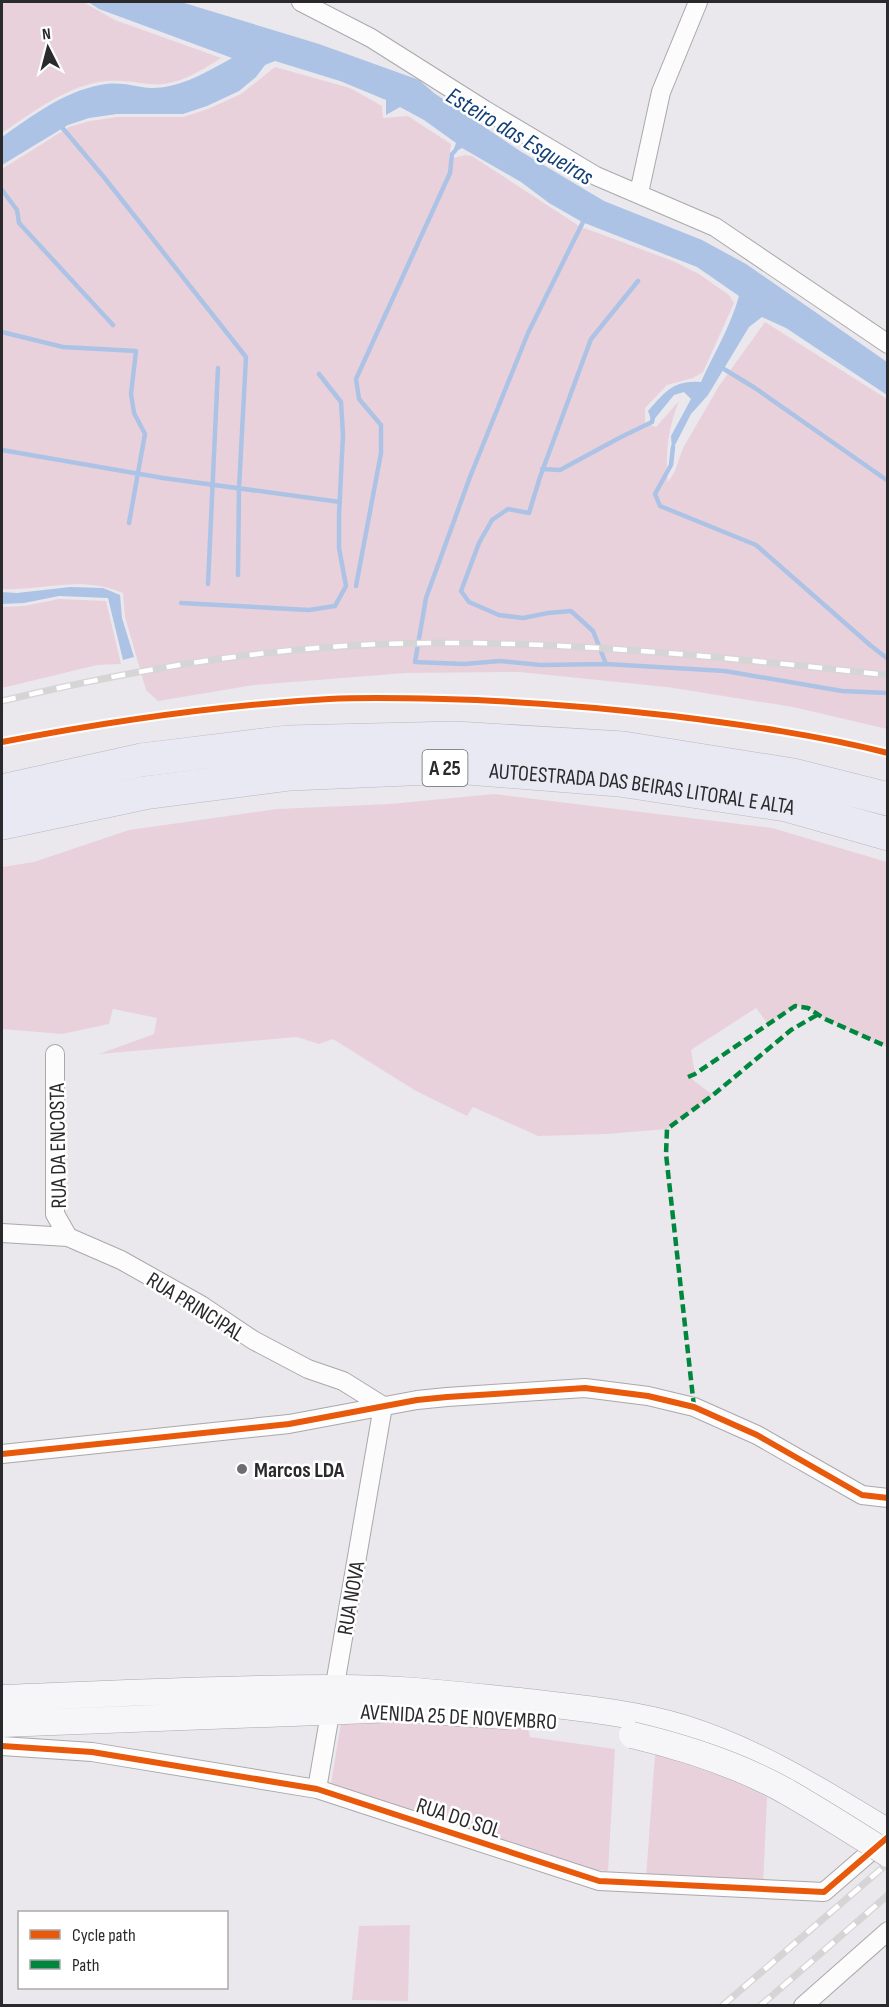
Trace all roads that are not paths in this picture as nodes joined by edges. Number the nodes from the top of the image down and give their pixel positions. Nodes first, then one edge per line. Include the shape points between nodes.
1 (302, 2) edge
2 (698, 2) edge
3 (639, 193) junction
4 (888, 344) edge
5 (2, 790) edge
6 (888, 799) edge
7 (2, 823) edge
8 (888, 834) edge
9 (55, 1054) dead end
10 (2, 1233) edge
11 (68, 1237) junction
12 (383, 1406) junction
13 (2, 1454) edge
14 (888, 1498) edge
15 (2, 1698) edge
16 (333, 1699) junction
17 (2, 1724) edge
18 (634, 1726) junction
19 (2, 1746) edge
20 (317, 1789) junction
21 (888, 1832) edge
22 (888, 1837) edge
23 (888, 1854) edge
24 (888, 1931) edge
25 (803, 2006) edge

1 - 3 street via 371,38 596,176
2 - 3 street via 661,92
3 - 4 street via 716,227
5 - 6 highway, AUTOESTRADA DAS BEIRAS LITORAL E ALTA / A 25 via 141,760 288,742 455,738 623,748 793,775
7 - 8 highway, AUTOESTRADA DAS BEIRAS LITORAL E ALTA / A 25 via 144,793 290,774 455,767 630,781 786,806
9 - 11 street, RUA DA ENCOSTA via 55,1214
10 - 11 street, RUA PRINCIPAL
11 - 12 street, RUA PRINCIPAL via 122,1260 253,1340 308,1369 343,1382
12 - 13 street via 289,1424
12 - 14 street via 447,1396 585,1388 648,1396 728,1421 862,1495
12 - 16 street, RUA NOVA
15 - 16 street, AVENIDA 25 DE NOVEMBRO
16 - 17 street, AVENIDA 25 DE NOVEMBRO
16 - 18 street, AVENIDA 25 DE NOVEMBRO via 396,1709
16 - 20 street, RUA NOVA
18 - 21 street, AVENIDA 25 DE NOVEMBRO via 682,1727 729,1745 794,1775
18 - 23 street, AVENIDA 25 DE NOVEMBRO, bridge via 787,1792
19 - 20 street, RUA DO SOL via 92,1752
20 - 22 street, RUA DO SOL via 599,1881 824,1892
24 - 25 street

